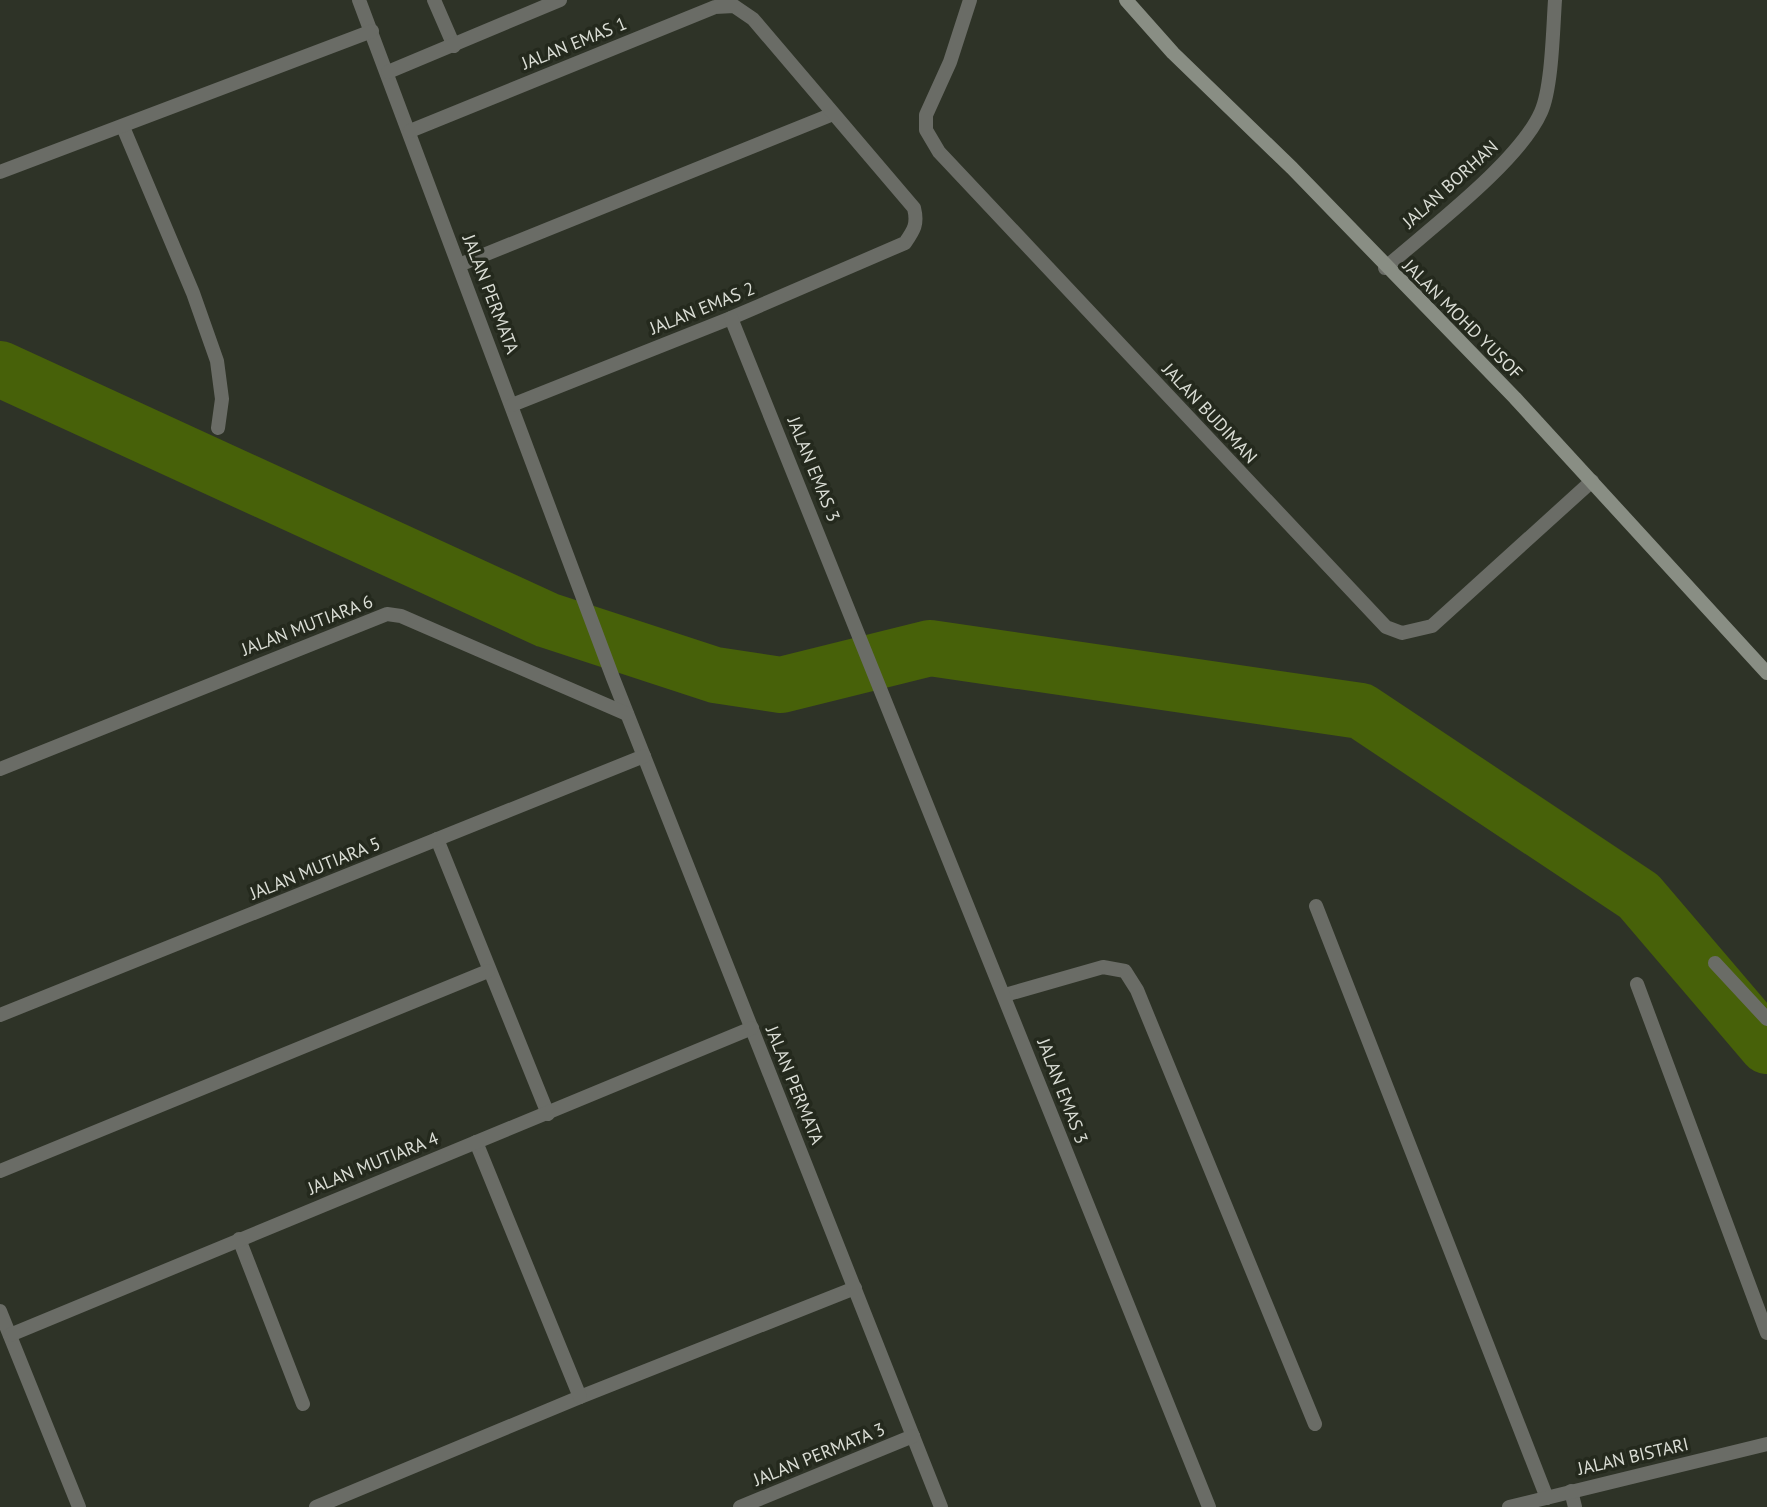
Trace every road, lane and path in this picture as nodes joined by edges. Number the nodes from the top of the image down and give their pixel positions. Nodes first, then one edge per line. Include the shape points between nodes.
1 (359, 0) edge
2 (434, 0) edge
3 (560, 0) edge
4 (970, 0) edge
5 (1126, 0) edge
6 (1555, 0) edge
7 (372, 31) junction
8 (454, 46) junction
9 (388, 72) junction
10 (833, 114) junction
11 (123, 127) junction
12 (410, 131) junction
13 (0, 172) edge
14 (459, 265) junction
15 (1385, 268) junction
16 (731, 318) junction
17 (512, 405) junction
18 (218, 428) dead end
19 (1592, 481) junction
20 (1767, 673) edge
21 (627, 714) junction
22 (644, 756) junction
23 (0, 769) edge
24 (437, 839) junction
25 (1316, 906) dead end
26 (1715, 963) dead end
27 (488, 971) junction
28 (1637, 984) dead end
29 (1005, 995) junction
30 (0, 1015) edge
31 (1767, 1019) edge
32 (752, 1028) junction
33 (548, 1114) junction
34 (476, 1142) junction
35 (0, 1171) edge
36 (239, 1239) junction
37 (855, 1288) junction
38 (0, 1311) edge
39 (1767, 1333) edge
40 (10, 1335) junction
41 (580, 1397) junction
42 (303, 1404) dead end
43 (1315, 1424) dead end
44 (913, 1436) junction
45 (1767, 1444) edge
46 (1571, 1491) junction
47 (1547, 1497) junction
48 (79, 1507) edge
49 (316, 1507) edge
50 (740, 1507) edge
51 (941, 1507) edge
52 (1209, 1507) edge
53 (1509, 1507) edge
54 (1575, 1507) edge

1 - 7 street, JALAN PERMATA
2 - 8 street
3 - 8 street
4 - 19 street, JALAN BUDIMAN via 926,115 926,130 939,152 1386,627 1402,633 1432,626
5 - 15 street, JALAN MOHD YUSOF
6 - 15 street, JALAN BORHAN via 1545,97 1536,121 1511,155
7 - 9 street, JALAN PERMATA
7 - 11 street
8 - 9 street
9 - 12 street, JALAN PERMATA
10 - 12 street, JALAN EMAS 1 via 753,19 734,6 715,7
10 - 14 street
10 - 16 street, JALAN EMAS 2 via 914,208 915,229 905,243
11 - 13 street
11 - 18 street via 217,361 222,399
12 - 14 street, JALAN PERMATA
14 - 17 street, JALAN PERMATA
15 - 19 street, JALAN MOHD YUSOF
16 - 17 street, JALAN EMAS 2
16 - 29 street, JALAN EMAS 3
17 - 21 street, JALAN PERMATA
19 - 20 street, JALAN MOHD YUSOF
21 - 22 street, JALAN PERMATA
21 - 23 street, JALAN MUTIARA 6 via 401,616 387,614
22 - 24 street, JALAN MUTIARA 5
22 - 32 street, JALAN PERMATA
24 - 27 street
24 - 30 street, JALAN MUTIARA 5
25 - 47 street
26 - 31 street
27 - 33 street
27 - 35 street
28 - 39 street
29 - 43 street via 1103,967 1125,971 1137,990
29 - 52 street, JALAN EMAS 3
32 - 33 street, JALAN MUTIARA 4
32 - 37 street, JALAN PERMATA
33 - 34 street, JALAN MUTIARA 4
34 - 36 street, JALAN MUTIARA 4
34 - 41 street
36 - 40 street, JALAN MUTIARA 4
36 - 42 street
37 - 41 street
37 - 44 street, JALAN PERMATA
38 - 40 street
40 - 48 street
41 - 49 street
44 - 50 street, JALAN PERMATA 3
44 - 51 street, JALAN PERMATA
45 - 46 street, JALAN BISTARI
46 - 47 street, JALAN BISTARI
46 - 54 street
47 - 53 street, JALAN BISTARI

